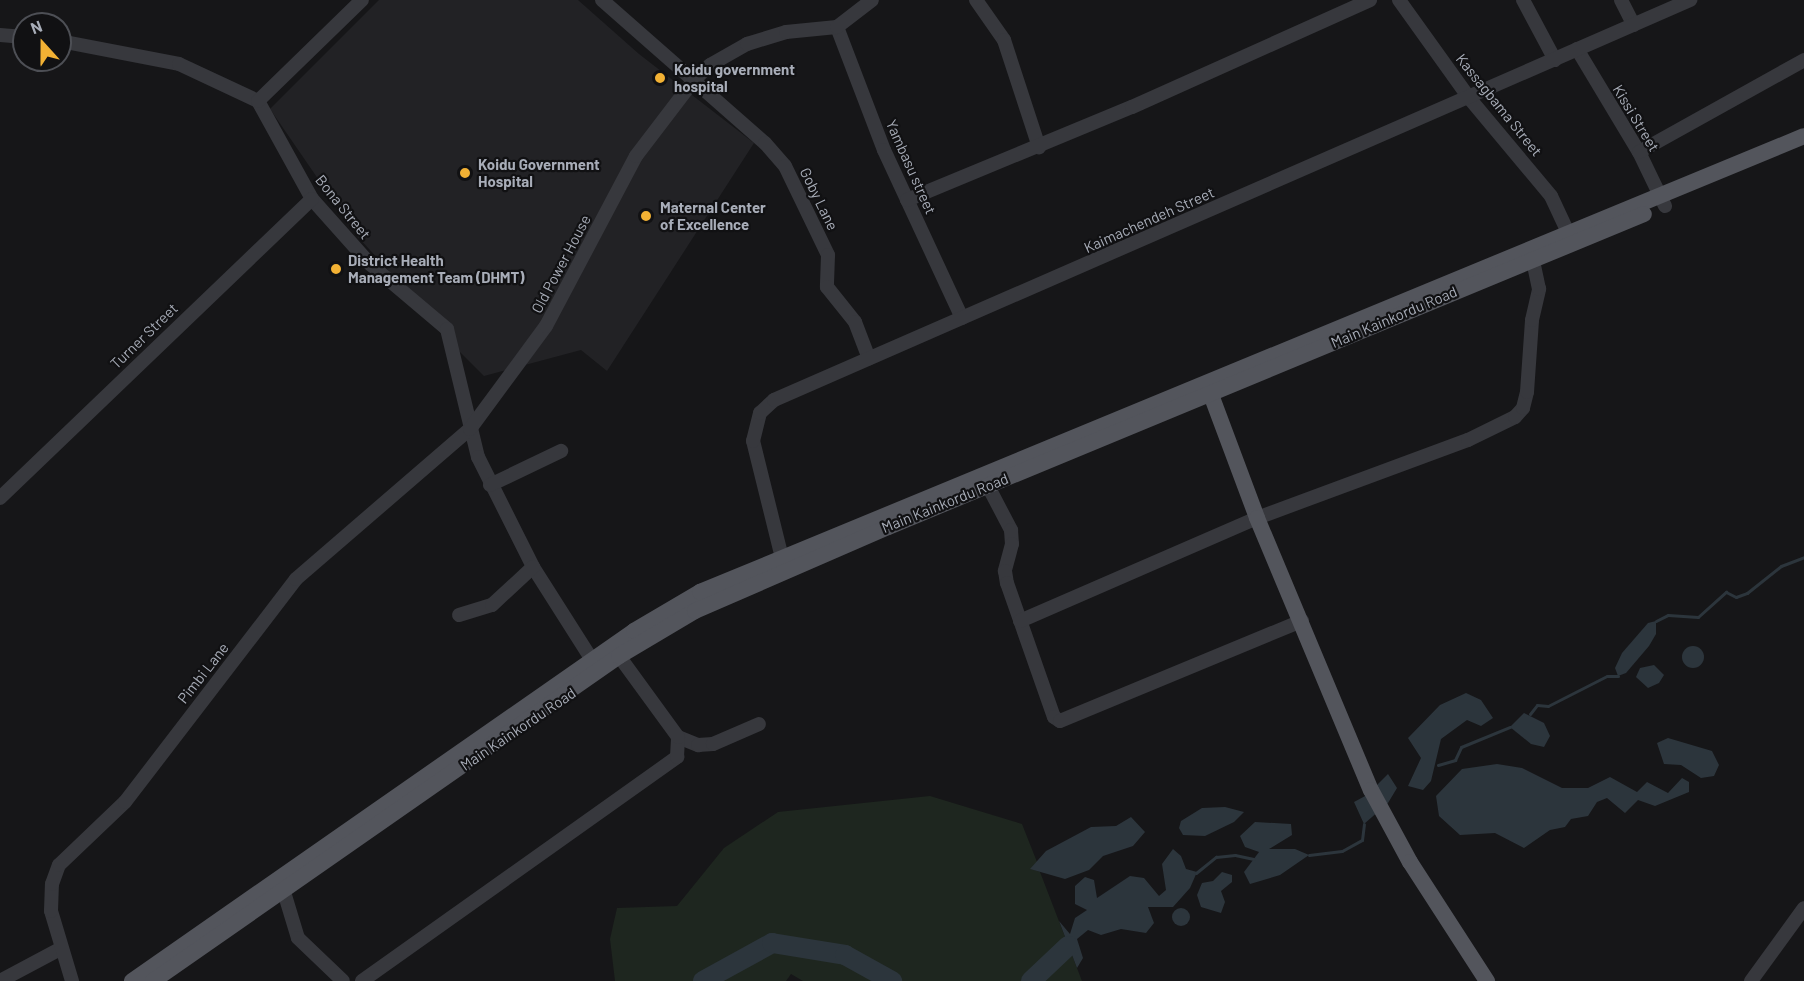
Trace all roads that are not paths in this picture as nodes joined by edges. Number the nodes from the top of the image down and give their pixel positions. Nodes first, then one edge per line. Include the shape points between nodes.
1 (362, 0) edge
2 (603, 0) edge
3 (872, 0) edge
4 (976, 0) edge
5 (1371, 0) edge
6 (1399, 0) edge
7 (1523, 0) edge
8 (1620, 0) edge
9 (1690, 0) edge
10 (1634, 25) junction
11 (837, 27) junction
12 (72, 43) edge
13 (1577, 49) junction
14 (1555, 60) junction
15 (1804, 60) edge
16 (694, 80) junction
17 (1470, 99) junction
18 (258, 101) junction
19 (1804, 136) edge
20 (1039, 147) junction
21 (1804, 148) edge
22 (1639, 152) junction
23 (312, 199) junction
24 (907, 200) junction
25 (1663, 201) junction
26 (1571, 238) junction
27 (1533, 260) junction
28 (1425, 298) junction
29 (962, 318) junction
30 (869, 358) junction
31 (1208, 387) junction
32 (470, 429) junction
33 (1058, 449) junction
34 (561, 451) dead end
35 (490, 485) junction
36 (988, 486) junction
37 (0, 498) edge
38 (1257, 518) junction
39 (885, 521) junction
40 (782, 564) junction
41 (533, 567) junction
42 (459, 615) dead end
43 (1020, 621) junction
44 (1302, 621) junction
45 (619, 656) junction
46 (596, 666) junction
47 (759, 724) dead end
48 (678, 737) junction
49 (361, 829) junction
50 (276, 888) junction
51 (1804, 908) edge
52 (60, 949) junction
53 (0, 981) edge
54 (72, 981) edge
55 (132, 981) edge
56 (153, 981) edge
57 (343, 981) edge
58 (362, 981) edge
59 (1486, 981) edge
60 (1751, 981) edge

1 - 18 street
2 - 16 street, Goby Lane
3 - 11 street
4 - 20 street via 1004,40
5 - 20 street
6 - 17 street, Kassagbama Street
7 - 14 street
8 - 10 street
9 - 10 street, Kaimachendeh Street
10 - 13 street, Kaimachendeh Street
11 - 16 street, Old Power House via 786,32 747,44 710,65
11 - 24 street, Yambasu street
12 - 18 street via 178,64
13 - 14 street, Kaimachendeh Street
13 - 22 street, Kissi Street
14 - 17 street, Kaimachendeh Street
15 - 22 street
16 - 30 street, Goby Lane via 785,166 828,255 827,287 855,322
16 - 32 street, Old Power House via 636,156 546,326
17 - 26 street, Kassagbama Street via 1551,196
17 - 29 street, Kaimachendeh Street
18 - 23 street, Bona Street
19 - 25 main road
20 - 24 street
21 - 25 main road
22 - 25 street, Kissi Street
23 - 32 street, Bona Street via 370,264 447,330
23 - 37 street, Turner Street
24 - 29 street, Yambasu street
25 - 26 main road
26 - 27 main road, Main Kainkordu Road
26 - 28 main road
27 - 28 main road, Main Kainkordu Road
27 - 38 street via 1539,289 1532,320 1527,392 1523,408 1515,417 1468,440
28 - 31 main road, Main Kainkordu Road
29 - 30 street, Kaimachendeh Street
30 - 40 street, Kaimachendeh Street via 774,400 756,423 753,441
31 - 33 main road, Main Kainkordu Road
31 - 38 main road
32 - 35 street, Bona Street
32 - 52 street, Pimbi Lane via 296,579 125,802 59,866 52,884 51,911
33 - 36 main road, Main Kainkordu Road
33 - 39 main road
34 - 35 street
35 - 41 street, Bona Street
36 - 39 main road, Main Kainkordu Road
36 - 43 street via 1011,530 1005,571
38 - 43 street
38 - 44 main road
39 - 40 main road
40 - 45 main road, Main Kainkordu Road
40 - 46 main road via 677,604
41 - 42 street via 492,605
41 - 46 street, Bona Street
43 - 44 street via 1054,717 1060,721
44 - 59 main road via 1371,790 1426,889
45 - 46 main road, Main Kainkordu Road
45 - 48 street
46 - 49 main road, Main Kainkordu Road
46 - 49 main road, Main Kainkordu Road via 560,682
47 - 48 street via 713,744 698,745
48 - 58 street via 677,757
49 - 50 main road, Main Kainkordu Road
50 - 55 main road
50 - 56 main road, Main Kainkordu Road
50 - 57 street via 298,938
51 - 60 street
52 - 53 street
52 - 54 street, Pimbi Lane

